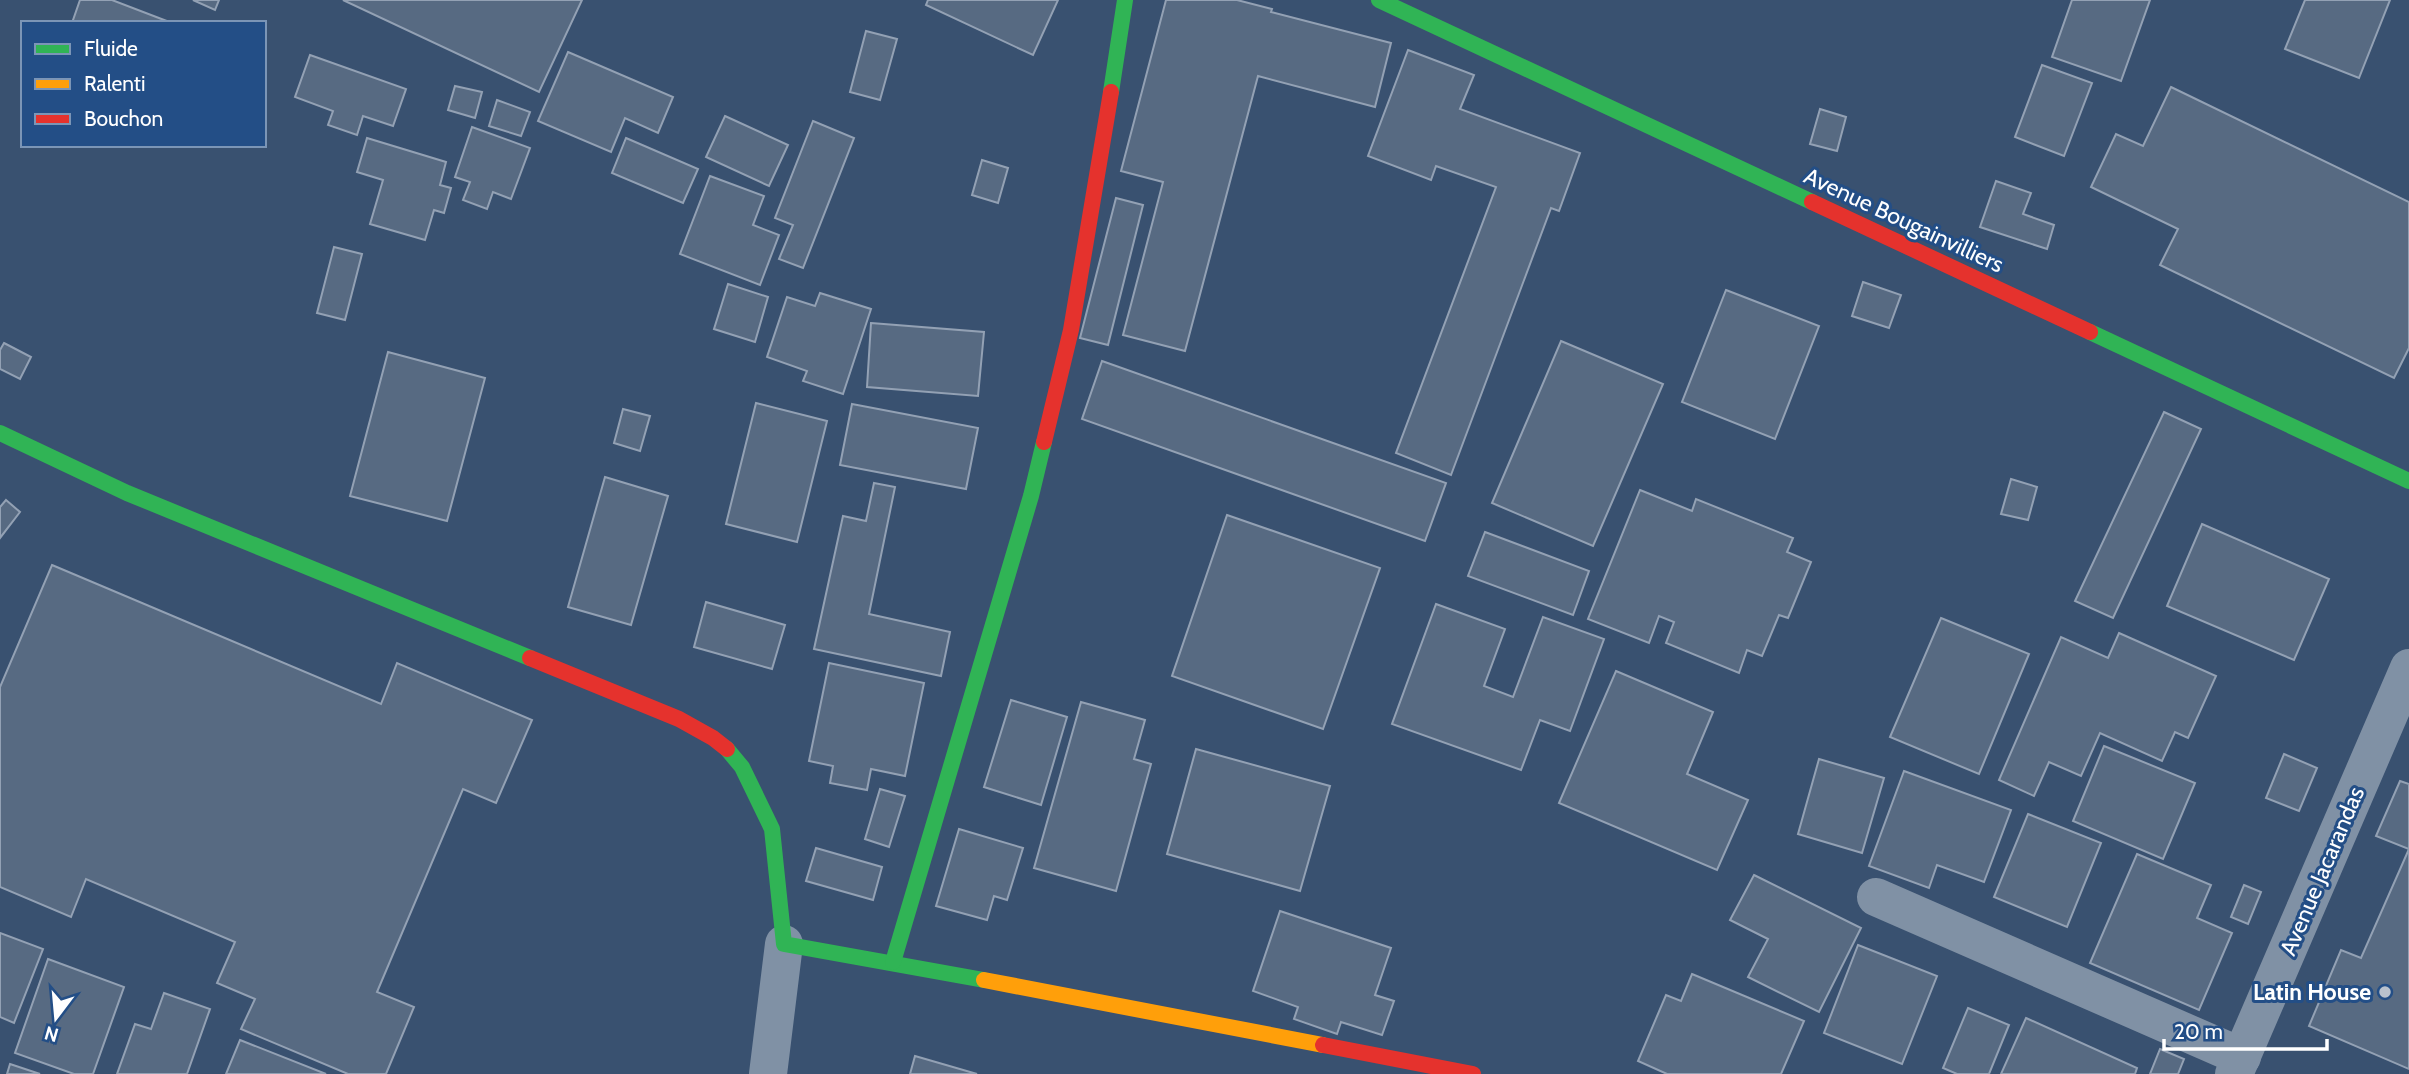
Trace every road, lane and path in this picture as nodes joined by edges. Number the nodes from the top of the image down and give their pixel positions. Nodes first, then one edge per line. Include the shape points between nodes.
1 (1125, 0) edge
2 (1379, 0) edge
3 (0, 433) edge
4 (2409, 481) edge
5 (2409, 668) edge
6 (1876, 897) dead end
7 (784, 944) junction
8 (893, 962) junction
9 (2238, 1065) edge
10 (768, 1074) edge
11 (1473, 1074) edge

1 - 8 street via 1062,368 1031,496
2 - 4 street, Avenue Bougainvilliers
3 - 7 street via 127,493 679,719 713,738 741,767 772,829
5 - 9 street, Avenue Jacarandas
6 - 9 street
7 - 8 street
7 - 10 street
8 - 11 street

